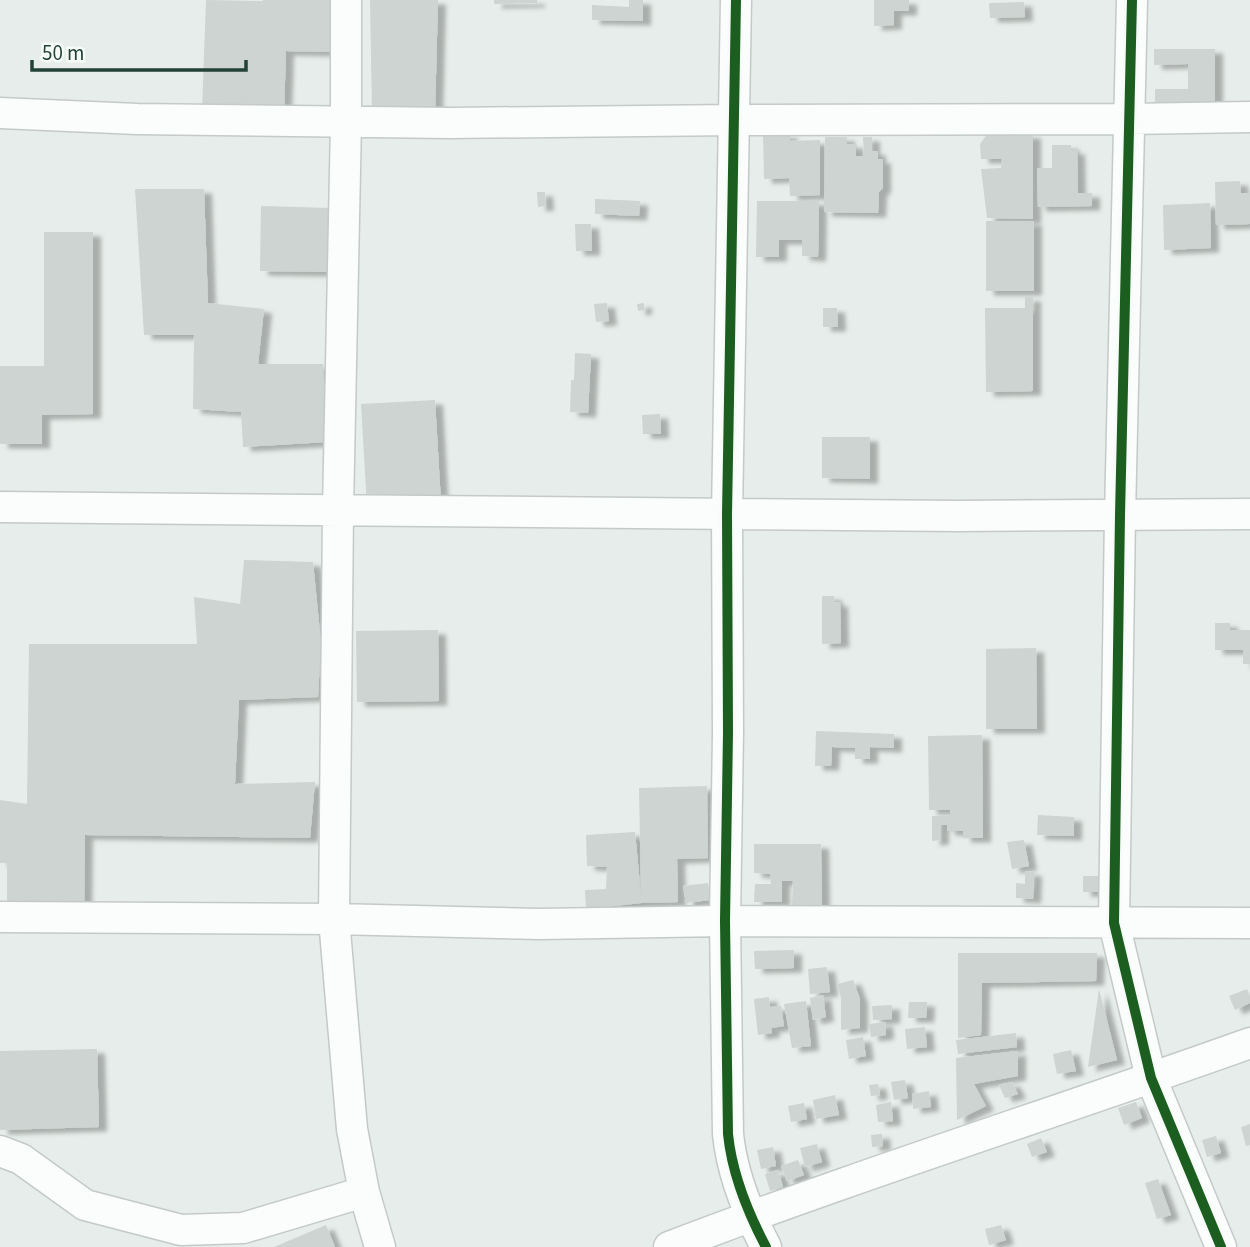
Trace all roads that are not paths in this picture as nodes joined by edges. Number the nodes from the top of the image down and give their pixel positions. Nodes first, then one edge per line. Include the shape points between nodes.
1 (346, 0) edge
2 (736, 0) edge
3 (1132, 0) edge
4 (0, 113) edge
5 (1250, 117) edge
6 (1129, 119) junction
7 (734, 120) junction
8 (345, 122) junction
9 (0, 507) edge
10 (338, 510) junction
11 (727, 514) junction
12 (1250, 514) edge
13 (1120, 515) junction
14 (0, 917) edge
15 (334, 919) junction
16 (725, 921) junction
17 (1114, 923) junction
18 (1250, 923) edge
19 (1250, 1042) edge
20 (1151, 1078) junction
21 (0, 1151) edge
22 (365, 1192) junction
23 (750, 1216) junction
24 (380, 1247) edge
25 (669, 1247) edge
26 (766, 1247) edge
27 (1221, 1247) edge

1 - 8 street
2 - 7 street
3 - 6 street
4 - 8 street
5 - 6 street
6 - 7 street
6 - 13 street
7 - 8 street
7 - 11 street
8 - 10 street
9 - 10 street
10 - 11 street
10 - 15 street
11 - 13 street
11 - 16 street
12 - 13 street
13 - 17 street
14 - 15 street
15 - 16 street via 539,924
15 - 22 street via 352,1129
16 - 17 street
16 - 23 street via 728,1134
17 - 18 street
17 - 20 street
19 - 20 street
20 - 23 street
20 - 27 street
21 - 22 street via 22,1159 85,1205 181,1230 243,1228
22 - 24 street
23 - 25 street
23 - 26 street

